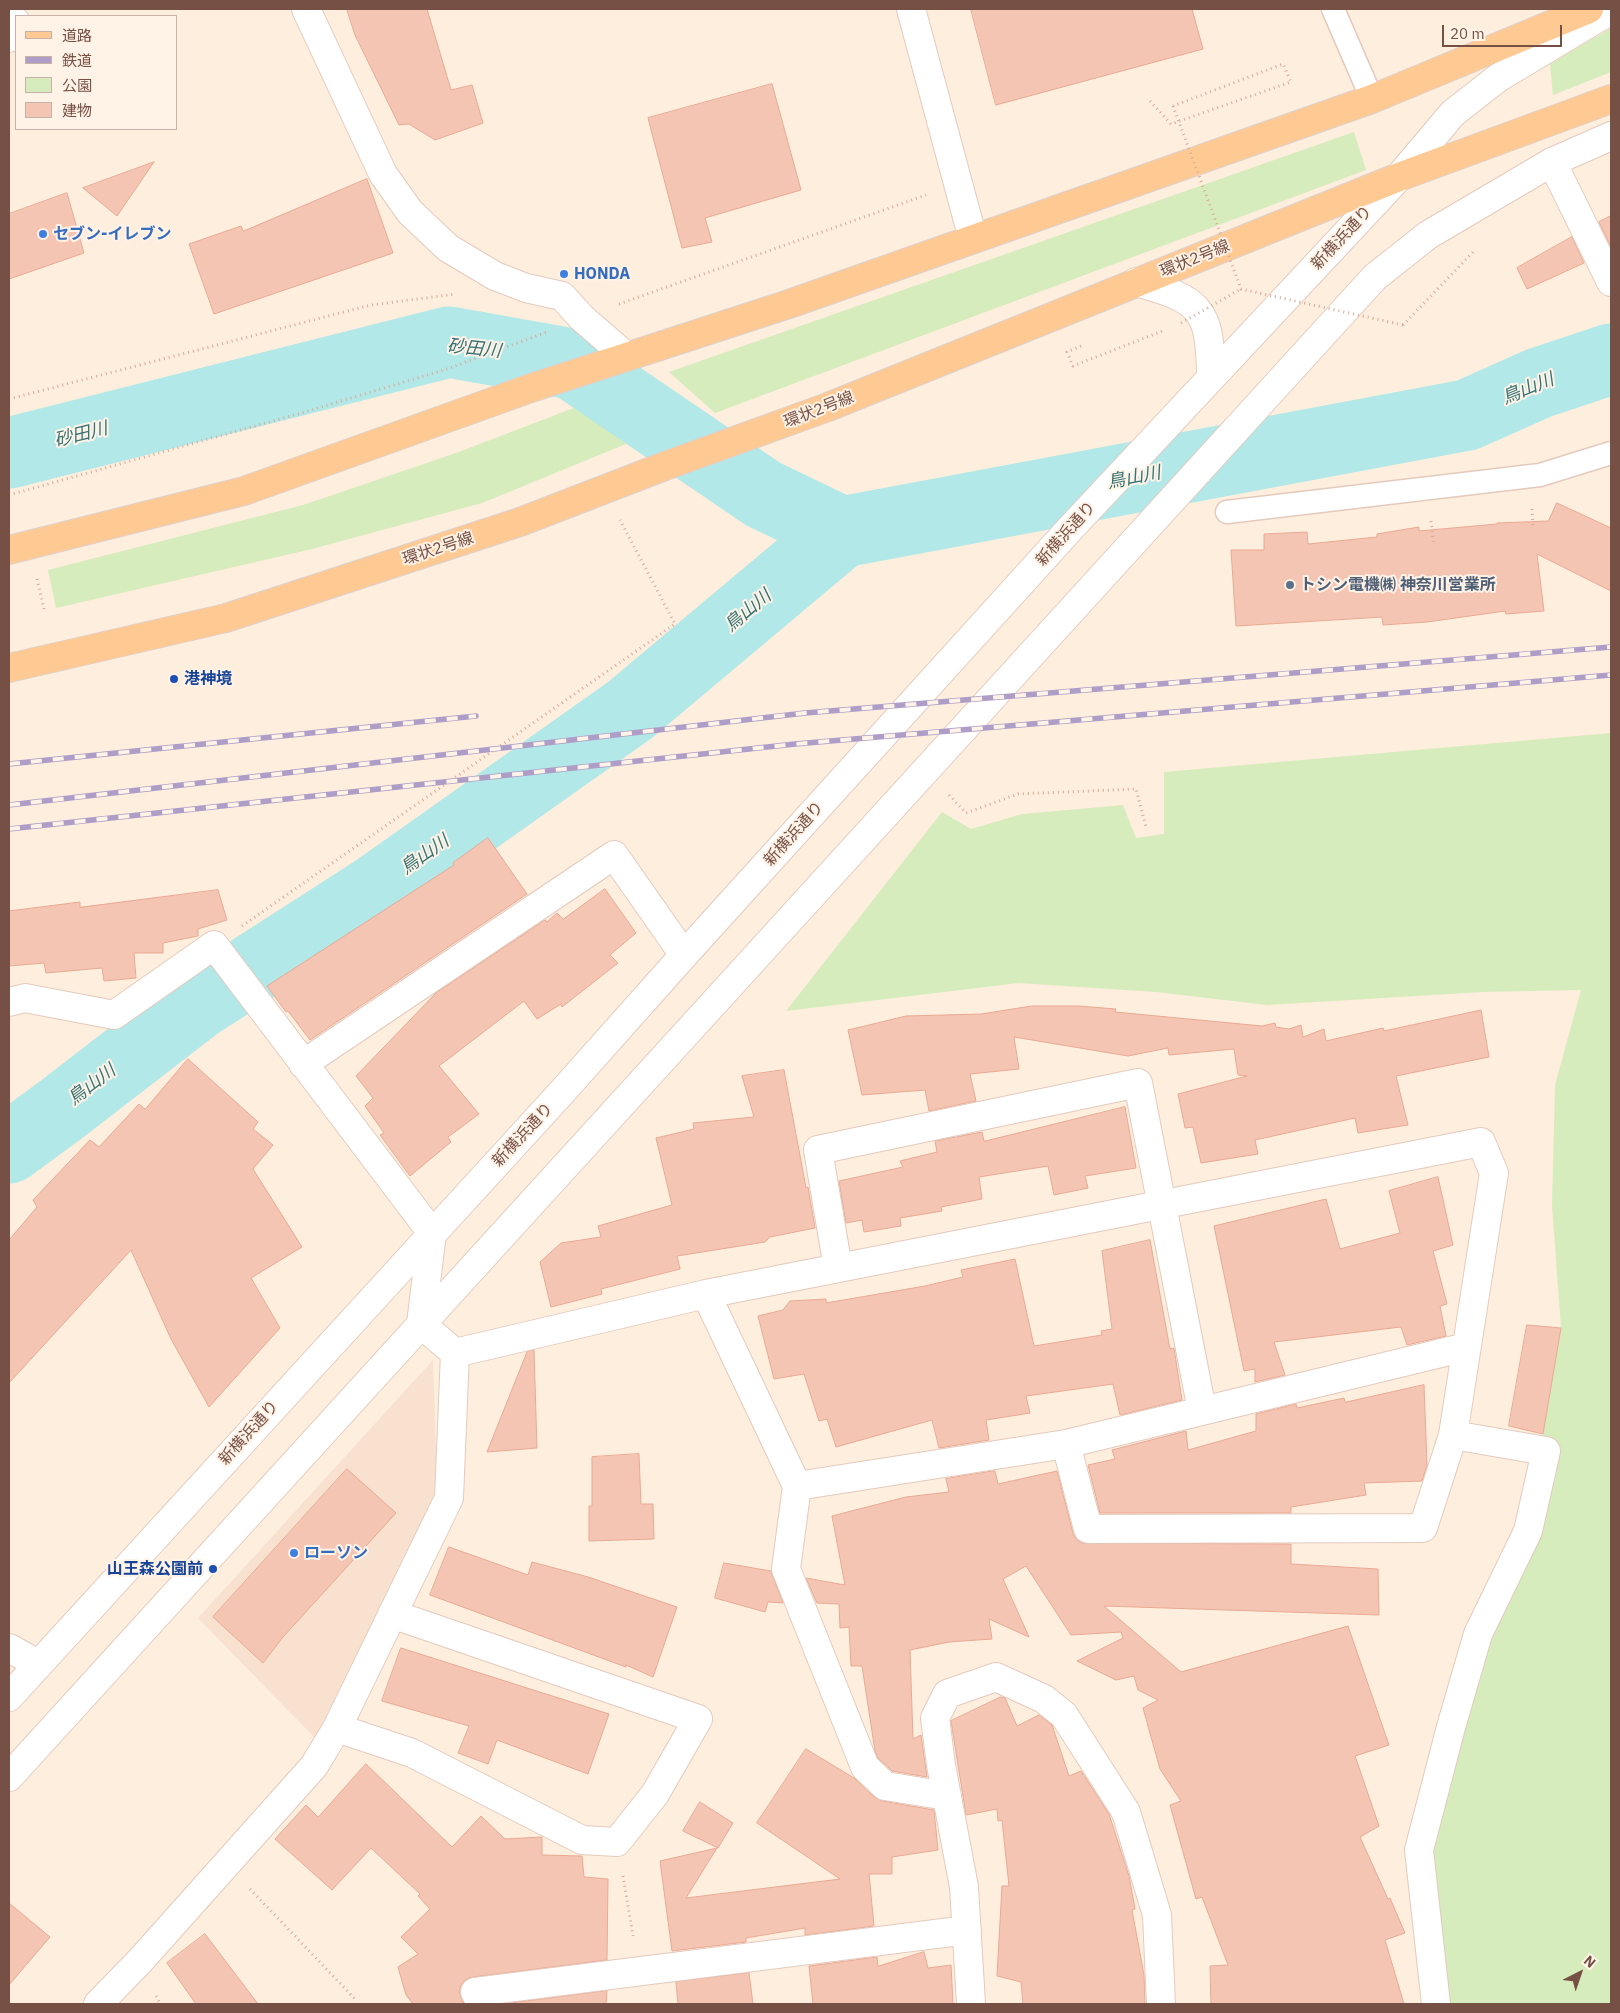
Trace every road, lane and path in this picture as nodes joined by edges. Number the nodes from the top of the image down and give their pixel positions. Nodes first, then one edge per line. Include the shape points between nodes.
1 (306, 9) edge
2 (911, 9) edge
3 (1333, 9) edge
4 (1589, 9) edge
5 (1611, 10) edge
6 (15, 24) edge
7 (9, 38) edge
8 (1372, 99) junction
9 (1611, 99) edge
10 (1150, 101) dead end
11 (1611, 136) edge
12 (1552, 162) junction
13 (1399, 177) junction
14 (934, 192) dead end
15 (973, 239) junction
16 (1136, 282) junction
17 (1611, 282) edge
18 (1241, 289) junction
19 (458, 294) dead end
20 (618, 304) dead end
21 (1403, 325) dead end
22 (547, 332) dead end
23 (1085, 344) dead end
24 (626, 356) junction
25 (1208, 380) junction
26 (9, 399) edge
27 (1611, 453) edge
28 (605, 490) junction
29 (9, 495) edge
30 (1226, 512) dead end
31 (9, 550) edge
32 (36, 576) dead end
33 (44, 609) dead end
34 (9, 668) edge
35 (926, 771) junction
36 (1146, 826) dead end
37 (218, 950) junction
38 (684, 955) junction
39 (9, 1002) edge
40 (303, 1064) junction
41 (1161, 1205) junction
42 (432, 1233) junction
43 (838, 1268) junction
44 (706, 1294) junction
45 (421, 1324) junction
46 (1466, 1347) junction
47 (455, 1353) junction
48 (1202, 1410) junction
49 (1453, 1435) junction
50 (1066, 1444) junction
51 (797, 1486) junction
52 (392, 1614) junction
53 (9, 1648) edge
54 (38, 1664) junction
55 (9, 1696) edge
56 (337, 1728) junction
57 (9, 1777) edge
58 (946, 1796) junction
59 (617, 1842) junction
60 (226, 1864) junction
61 (967, 1930) junction
62 (639, 1971) junction
63 (355, 2000) dead end
64 (98, 2004) edge
65 (481, 2004) edge
66 (971, 2004) edge
67 (1161, 2004) edge
68 (1436, 2004) edge

1 - 24 street via 383,174 410,212 448,248 494,276 562,296
2 - 15 street
3 - 8 lane
4 - 8 main road
5 - 13 street, 新横浜通り via 1498,78 1452,114
6 - 7 street
8 - 15 main road
9 - 13 main road, 環状2号線
10 - 18 path, bridge via 1170,124 1291,82 1283,64 1173,106
11 - 12 street
12 - 17 street
12 - 35 street via 1428,234 1375,277
13 - 16 main road, 環状2号線
13 - 25 street, 新横浜通り
14 - 20 path
15 - 24 main road via 789,304
16 - 25 street via 1165,290 1200,312 1210,346
16 - 28 main road, 環状2号線 via 837,403
18 - 21 path, bridge
18 - 23 path, bridge via 1181,323 1073,366 1067,352
19 - 26 path via 371,305
22 - 29 path via 444,370
24 - 31 main road via 244,491
25 - 38 street, 新横浜通り
27 - 30 lane via 1540,474
28 - 34 main road, 環状2号線 via 520,522 226,618
28 - 37 path via 675,624
32 - 33 path
35 - 36 path via 966,813 1018,794 1136,789
35 - 45 street
37 - 39 street via 114,1015 25,998
37 - 40 street
38 - 40 street via 614,855
38 - 42 street, 新横浜通り
40 - 42 street
41 - 43 street
41 - 43 street via 1138,1083 818,1150
41 - 46 street via 1481,1142 1494,1173
41 - 48 street
42 - 45 street
42 - 54 street, 新横浜通り
43 - 44 street
44 - 47 street
44 - 51 street
45 - 47 street
45 - 57 street
46 - 48 street
46 - 49 street
47 - 52 street via 449,1498
48 - 50 street
49 - 50 street via 1423,1528 1088,1529
49 - 68 street via 1546,1451 1528,1531 1478,1634 1419,1850
50 - 51 street
51 - 58 street via 786,1569 865,1768 885,1786
52 - 56 street
52 - 59 street via 698,1719 655,1794
53 - 54 street
54 - 55 street, 新横浜通り
56 - 59 street via 412,1753 582,1840
56 - 60 street via 314,1766
58 - 61 street via 964,1887
58 - 67 street via 935,1718 948,1694 996,1677 1044,1699 1064,1715 1126,1812 1157,1915
59 - 62 path
60 - 63 path
60 - 64 street
61 - 62 street
61 - 66 street
62 - 65 street via 475,1992

